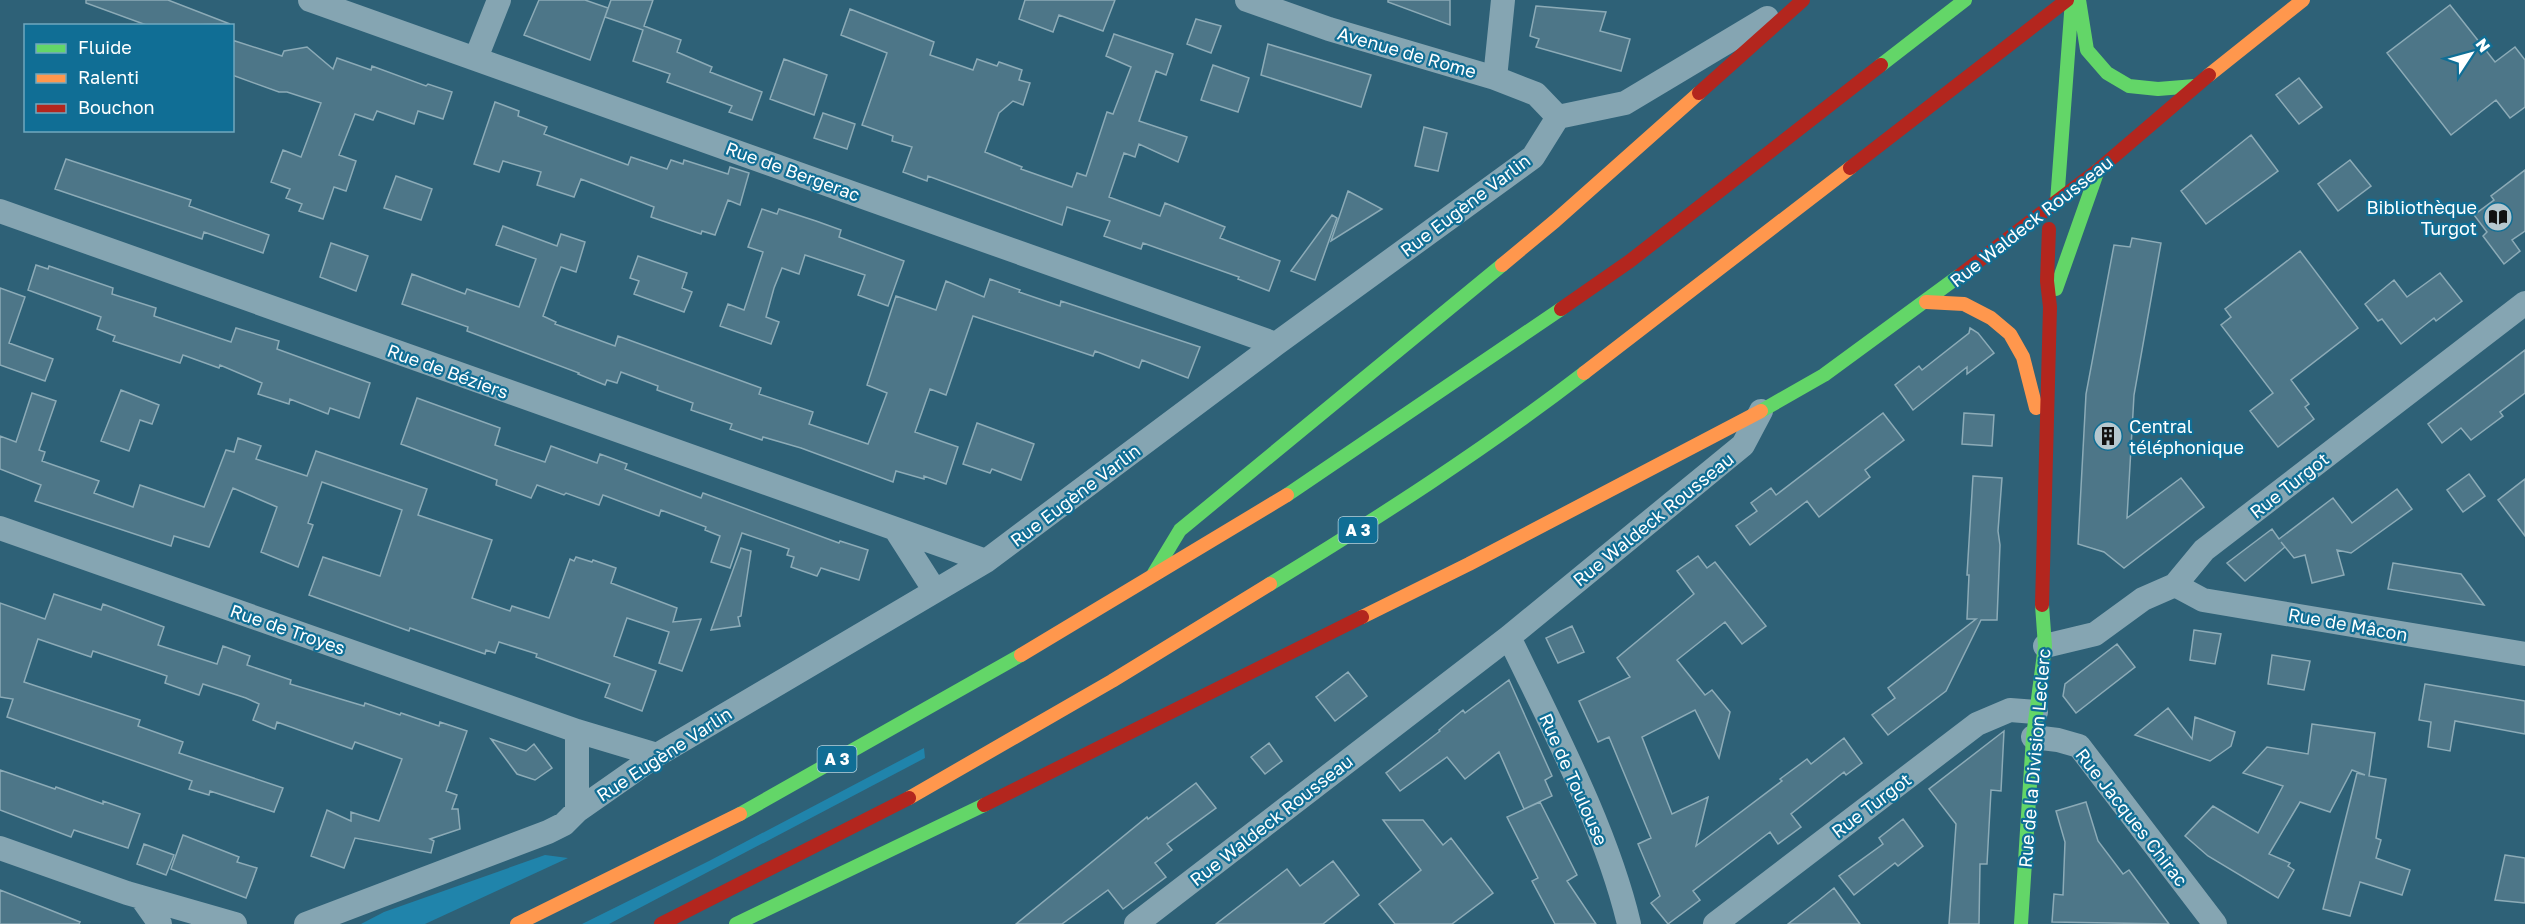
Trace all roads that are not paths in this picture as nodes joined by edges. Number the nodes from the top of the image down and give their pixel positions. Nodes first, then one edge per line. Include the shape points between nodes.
1 (310, 0) edge
2 (499, 0) edge
3 (1247, 0) edge
4 (1503, 0) edge
5 (1797, 0) edge
6 (1803, 0) edge
7 (1965, 0) edge
8 (2070, 0) edge
9 (2079, 0) edge
10 (2303, 0) edge
11 (476, 58) junction
12 (1495, 78) junction
13 (2195, 86) junction
14 (1558, 117) junction
15 (2098, 170) junction
16 (2057, 202) junction
17 (0, 211) edge
18 (2049, 229) joint
19 (1926, 302) junction
20 (2525, 303) edge
21 (2050, 307) junction
22 (1276, 344) junction
23 (1761, 411) junction
24 (2046, 448) junction
25 (0, 528) edge
26 (897, 530) junction
27 (986, 561) junction
28 (1150, 579) junction
29 (2175, 585) junction
30 (934, 591) junction
31 (1509, 637) junction
32 (2045, 646) junction
33 (2525, 654) edge
34 (2036, 712) junction
35 (577, 731) junction
36 (2033, 737) junction
37 (657, 755) junction
38 (577, 811) junction
39 (0, 848) edge
40 (141, 897) junction
41 (160, 924) edge
42 (235, 924) edge
43 (306, 924) edge
44 (517, 924) edge
45 (661, 924) edge
46 (736, 924) edge
47 (1136, 924) edge
48 (1629, 924) edge
49 (1715, 924) edge
50 (2021, 924) edge
51 (2215, 924) edge

1 - 11 street, Rue de Bergerac
2 - 11 street
3 - 12 street, Avenue de Rome via 1329,29
4 - 12 street
5 - 14 street via 1625,103
6 - 28 main road via 1555,221 1180,530
7 - 28 main road, A 3 via 1630,261 1300,486
8 - 16 main road, Rue de la Division Leclerc
8 - 45 main road, A 3 via 1528,416 1355,532 1112,681 910,797
9 - 13 main road via 2087,50 2107,73 2129,86
10 - 13 main road, Rue Waldeck Rousseau
11 - 22 street, Rue de Bergerac
12 - 14 street, Avenue de Rome via 1536,94
13 - 15 main road, Rue Waldeck Rousseau
14 - 22 street, Rue Eugène Varlin via 1533,157
15 - 16 main road, Rue Waldeck Rousseau
15 - 21 main road, Rue de la Division Leclerc
16 - 18 street, Rue de la Division Leclerc
16 - 19 main road, Rue Waldeck Rousseau
17 - 26 street, Rue de Béziers
18 - 21 main road, Rue de la Division Leclerc
19 - 23 main road, Rue Waldeck Rousseau via 1824,375
19 - 24 main road, Rue de la Division Leclerc via 1964,304 1991,318 2010,334 2023,357
20 - 29 street, Rue Turgot via 2204,550
21 - 24 main road, Rue de la Division Leclerc
22 - 27 street, Rue Eugène Varlin
23 - 31 street, Rue Waldeck Rousseau via 1743,445
23 - 46 main road via 1469,564
24 - 32 main road, Rue de la Division Leclerc via 2042,619
25 - 35 street, Rue de Troyes
26 - 27 street, Rue de Béziers
26 - 30 street
27 - 30 street, Rue Eugène Varlin
28 - 44 main road, A 3 via 745,811
29 - 32 street, Rue Turgot via 2143,599 2095,634
29 - 33 street, Rue de Mâcon via 2199,600
30 - 37 street, Rue Eugène Varlin
31 - 47 street, Rue Waldeck Rousseau
31 - 48 street, Rue de Toulouse via 1619,882
32 - 34 main road, Rue de la Division Leclerc
34 - 36 main road, Rue de la Division Leclerc
34 - 49 street, Rue Turgot via 2010,710 1977,724
35 - 37 street, Rue de Troyes
35 - 38 street
36 - 50 main road, Rue de la Division Leclerc
36 - 51 street, Rue Jacques Chirac via 2079,746
37 - 38 street, Rue Eugène Varlin
38 - 43 street, Rue Eugène Varlin via 548,832
39 - 40 street
40 - 41 street
40 - 42 street

